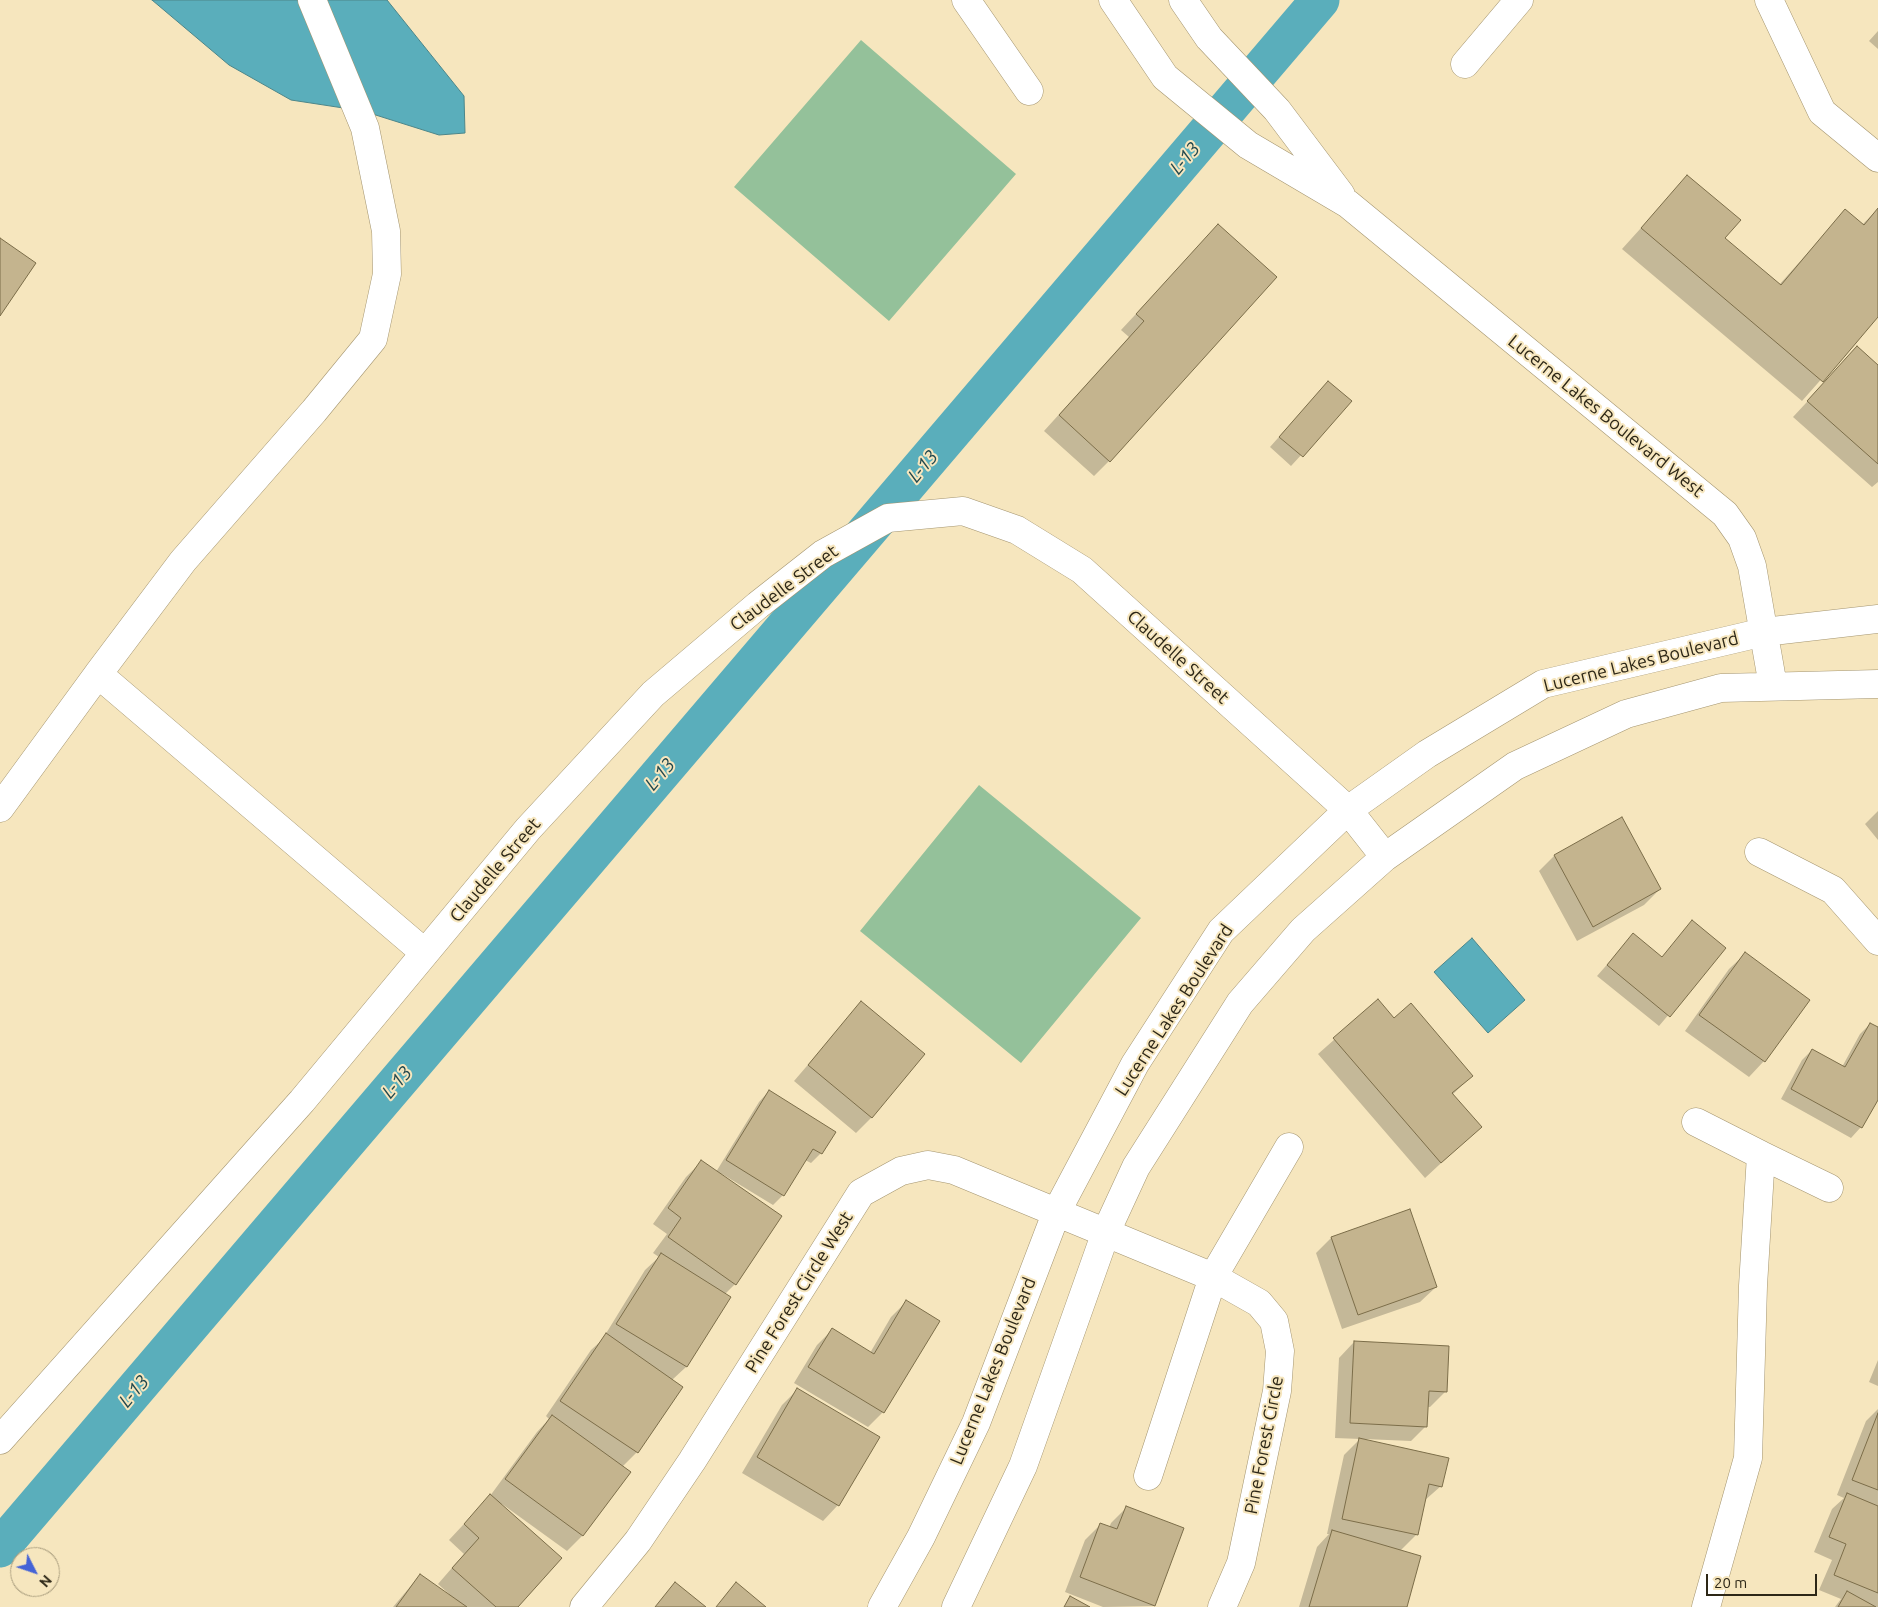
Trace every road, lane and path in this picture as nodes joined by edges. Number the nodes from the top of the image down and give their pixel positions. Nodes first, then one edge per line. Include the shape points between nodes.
1 (312, 0) edge
2 (966, 0) edge
3 (1113, 0) edge
4 (1183, 0) edge
5 (1519, 0) edge
6 (1768, 0) edge
7 (1465, 64) dead end
8 (1029, 91) dead end
9 (1878, 158) edge
10 (1348, 204) junction
11 (1878, 619) edge
12 (1764, 632) junction
13 (98, 674) junction
14 (1878, 684) edge
15 (1773, 686) junction
16 (0, 808) edge
17 (1348, 810) junction
18 (1759, 852) dead end
19 (1385, 857) junction
20 (1878, 941) edge
21 (425, 953) junction
22 (1696, 1122) dead end
23 (1289, 1147) dead end
24 (1761, 1155) junction
25 (1829, 1188) dead end
26 (1057, 1211) junction
27 (1106, 1232) junction
28 (1213, 1277) junction
29 (0, 1440) edge
30 (1148, 1476) dead end
31 (584, 1607) edge
32 (882, 1607) edge
33 (956, 1607) edge
34 (1222, 1607) edge
35 (1706, 1607) edge

1 - 13 street via 365,128 386,231 387,274 373,339 183,561
2 - 8 street
3 - 10 street, Lucerne Lakes Boulevard West via 1165,77 1248,145
4 - 10 street, Lucerne Lakes Boulevard West via 1209,38 1278,110
5 - 7 street
6 - 9 street via 1822,112
10 - 12 street, Lucerne Lakes Boulevard West via 1725,514 1742,538 1752,566
11 - 12 street, Lucerne Lakes Boulevard
12 - 15 street, Lucerne Lakes Boulevard West
12 - 17 street, Lucerne Lakes Boulevard via 1543,684 1427,754
13 - 16 street
13 - 21 street
14 - 15 street
15 - 19 street via 1722,688 1626,714 1515,766
17 - 19 street, Claudelle Street
17 - 21 street, Claudelle Street via 1082,570 1018,530 964,511 888,518 824,554 758,605 654,694 528,829
17 - 26 street, Lucerne Lakes Boulevard via 1221,932 1134,1064
18 - 20 street via 1833,890
19 - 27 street via 1303,930 1240,1003 1136,1167
21 - 29 street, Claudelle Street via 302,1101
22 - 24 street
23 - 28 street
24 - 25 street
24 - 35 street via 1748,1458
26 - 27 street, Pine Forest Circle West
26 - 31 street, Pine Forest Circle West via 954,1170 928,1165 902,1171 861,1193 638,1542
26 - 32 street, Lucerne Lakes Boulevard via 976,1423 921,1537
27 - 28 street, Pine Forest Circle
27 - 33 street via 1023,1466
28 - 30 street
28 - 34 street, Pine Forest Circle via 1259,1303 1274,1322 1280,1351 1277,1391 1241,1563

